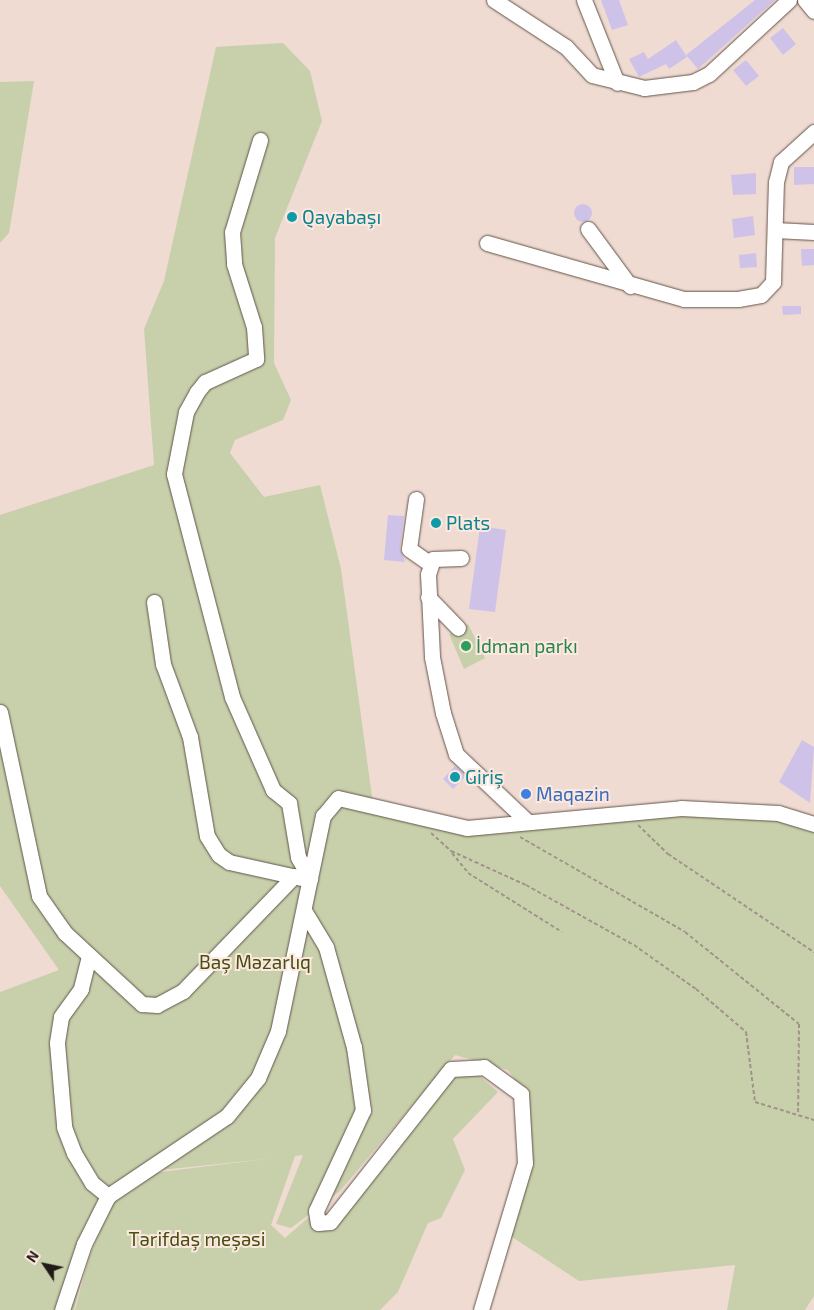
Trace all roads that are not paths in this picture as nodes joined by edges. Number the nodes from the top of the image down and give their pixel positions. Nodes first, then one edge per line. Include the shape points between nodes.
1 (494, 0) edge
2 (584, 0) edge
3 (789, 0) edge
4 (805, 0) edge
5 (814, 11) edge
6 (617, 83) junction
7 (814, 132) edge
8 (260, 140) dead end
9 (588, 229) dead end
10 (775, 230) junction
11 (814, 232) edge
12 (487, 243) dead end
13 (630, 286) junction
14 (416, 499) dead end
15 (461, 558) dead end
16 (429, 563) junction
17 (428, 597) junction
18 (154, 602) dead end
19 (458, 628) dead end
20 (0, 712) edge
21 (528, 822) junction
22 (814, 824) edge
23 (294, 876) junction
24 (310, 879) junction
25 (305, 912) junction
26 (89, 956) junction
27 (108, 1196) junction
28 (62, 1310) edge
29 (481, 1310) edge

1 - 6 street via 566,46 592,75
2 - 6 street
3 - 6 street via 709,74 693,82 644,88
4 - 5 street
7 - 10 street via 781,162
8 - 24 street via 232,232 234,264 254,327 256,359 205,382 197,392 186,412 174,474 232,697 274,790 289,803 298,857
9 - 13 street
10 - 11 street
10 - 13 street via 773,282 761,295 684,299
12 - 13 street
14 - 16 street via 409,549
15 - 16 street via 441,556
16 - 17 street
17 - 19 street
17 - 21 street via 432,658 456,754
18 - 23 street via 164,664 190,737 208,836 219,855 229,862
20 - 26 street via 39,896 50,917
21 - 22 street via 681,808 778,813
21 - 24 street via 467,828 416,820 338,798 324,816
23 - 24 street
23 - 26 street via 183,991 157,1005 142,1004
24 - 25 street
25 - 27 street via 278,1031 258,1078 228,1116
25 - 29 street via 326,947 354,1047 363,1110 316,1211 318,1223 330,1222 451,1069 484,1068 521,1094 525,1163
26 - 27 street via 81,989 61,1017 57,1043 64,1127 74,1153 92,1183
27 - 28 street via 84,1244

